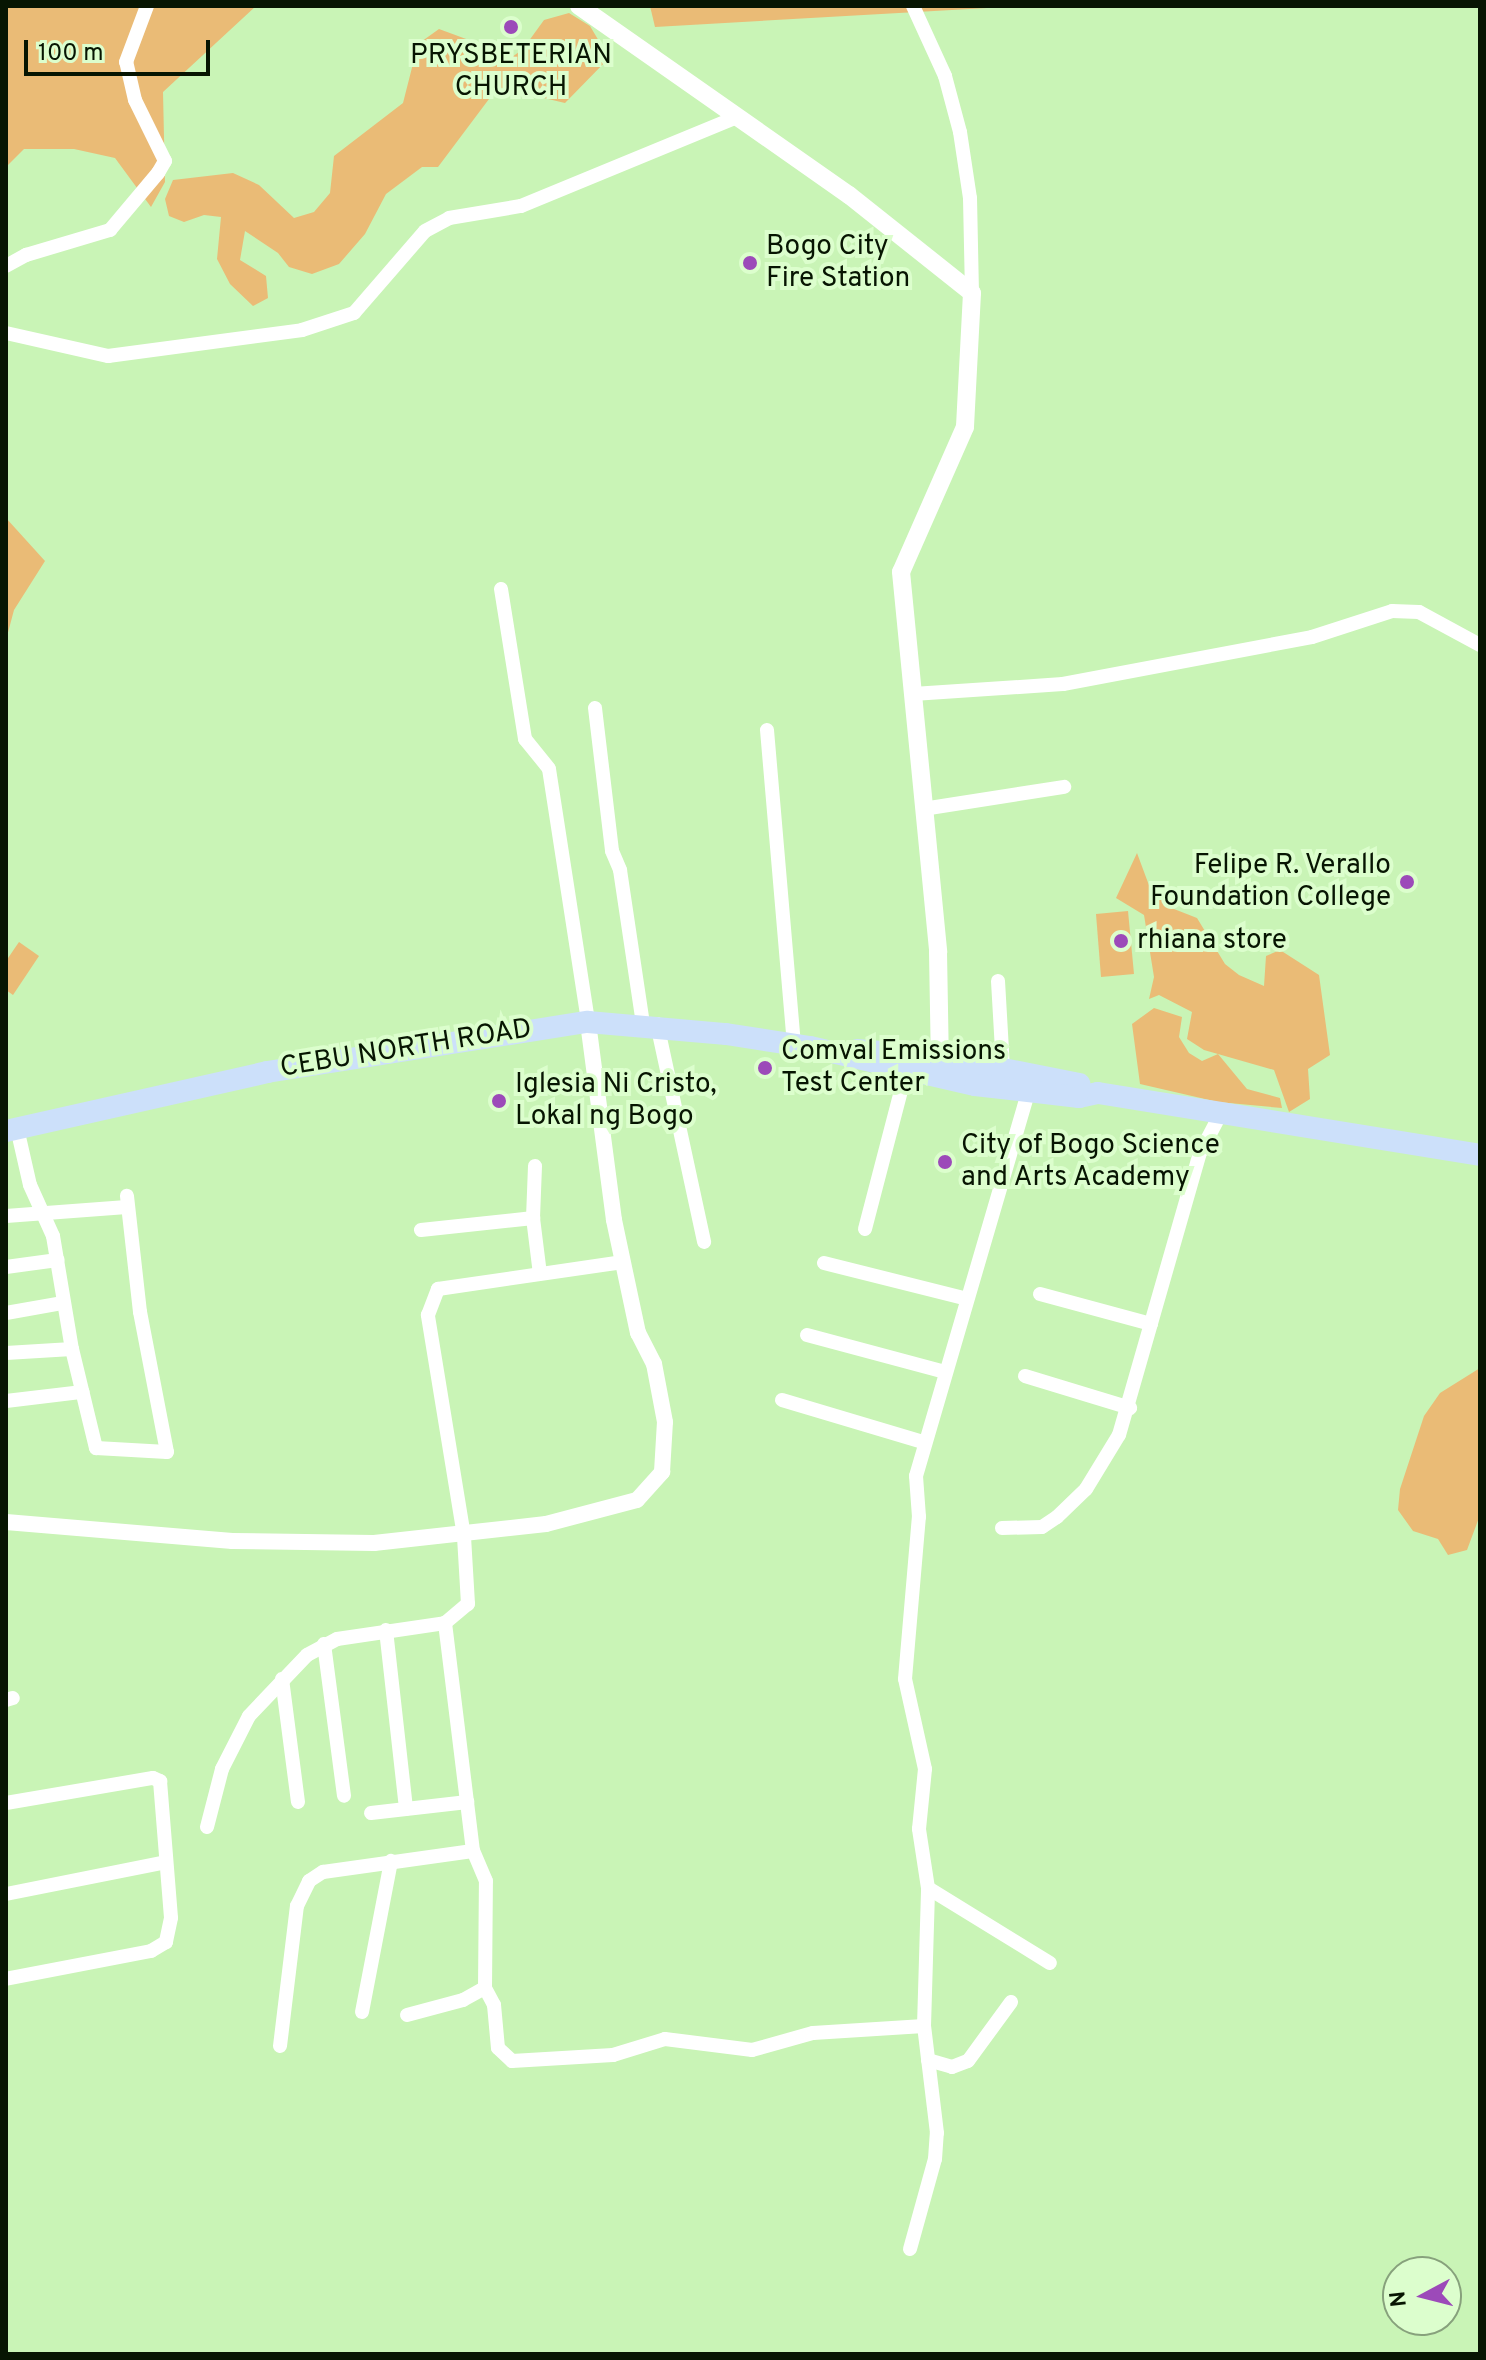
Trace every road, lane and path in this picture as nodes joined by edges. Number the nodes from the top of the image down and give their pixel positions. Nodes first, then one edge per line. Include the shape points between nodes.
1 (147, 6) edge
2 (579, 6) edge
3 (913, 6) edge
4 (735, 118) junction
5 (6, 266) edge
6 (972, 293) junction
7 (6, 333) edge
8 (501, 589) dead end
9 (1480, 645) edge
10 (913, 694) junction
11 (595, 708) dead end
12 (767, 730) dead end
13 (1064, 787) dead end
14 (923, 809) junction
15 (998, 981) dead end
16 (588, 1022) junction
17 (650, 1024) junction
18 (802, 1046) junction
19 (1003, 1067) junction
20 (940, 1068) junction
21 (906, 1072) junction
22 (967, 1072) junction
23 (1030, 1083) junction
24 (1221, 1113) junction
25 (12, 1130) edge
26 (1480, 1155) edge
27 (535, 1166) dead end
28 (44, 1211) junction
29 (6, 1216) edge
30 (533, 1218) junction
31 (865, 1229) dead end
32 (421, 1230) dead end
33 (704, 1242) dead end
34 (58, 1260) junction
35 (623, 1262) junction
36 (824, 1263) dead end
37 (6, 1267) edge
38 (540, 1274) junction
39 (1040, 1294) dead end
40 (967, 1299) junction
41 (63, 1303) junction
42 (6, 1313) edge
43 (1151, 1324) junction
44 (807, 1335) dead end
45 (72, 1349) junction
46 (6, 1353) edge
47 (945, 1372) junction
48 (1025, 1376) dead end
49 (82, 1392) junction
50 (782, 1400) dead end
51 (6, 1401) edge
52 (1130, 1408) junction
53 (923, 1442) junction
54 (6, 1522) edge
55 (1002, 1528) dead end
56 (464, 1536) junction
57 (445, 1623) junction
58 (386, 1630) junction
59 (324, 1644) junction
60 (282, 1679) junction
61 (344, 1796) dead end
62 (298, 1802) dead end
63 (467, 1802) junction
64 (6, 1803) edge
65 (406, 1809) junction
66 (371, 1813) dead end
67 (207, 1827) dead end
68 (473, 1851) junction
69 (391, 1861) junction
70 (166, 1862) junction
71 (928, 1888) junction
72 (6, 1894) edge
73 (1050, 1963) dead end
74 (6, 1979) edge
75 (485, 1988) junction
76 (1011, 2002) dead end
77 (362, 2012) dead end
78 (407, 2015) dead end
79 (924, 2026) junction
80 (280, 2046) dead end
81 (928, 2060) junction
82 (910, 2249) dead end

1 - 5 street via 126,62 135,100 165,161 110,230
2 - 4 main road
3 - 6 street via 945,76 960,132 970,198
4 - 6 main road via 849,195
4 - 7 street via 521,206 449,218 425,231 354,313 302,330 108,356
6 - 10 main road via 965,427 901,572
8 - 16 street via 525,739 549,769
9 - 10 street via 1419,612 1392,611 1312,637 1063,684
10 - 14 main road
11 - 17 street via 612,851
12 - 18 street
13 - 14 street
14 - 20 main road via 938,952
15 - 19 street
16 - 17 highway, CEBU NORTH ROAD
16 - 25 highway, CEBU NORTH ROAD via 267,1072
16 - 35 street
17 - 18 highway, CEBU NORTH ROAD
17 - 33 street
18 - 20 highway, CEBU NORTH ROAD
18 - 21 highway, CEBU NORTH ROAD
19 - 22 highway, CEBU NORTH ROAD
19 - 23 highway, CEBU NORTH ROAD
20 - 21 highway, CEBU NORTH ROAD
20 - 22 highway, CEBU NORTH ROAD
21 - 31 street
22 - 23 highway, CEBU NORTH ROAD
23 - 24 highway, CEBU NORTH ROAD
23 - 40 street
24 - 26 highway, CEBU NORTH ROAD
24 - 43 street via 1200,1153
25 - 28 street
27 - 30 street
28 - 29 street
28 - 34 street
28 - 49 street via 127,1202 167,1452 96,1448
30 - 32 street
30 - 38 street
34 - 37 street
34 - 41 street
35 - 38 street
35 - 56 street via 638,1333 661,1389 666,1450 662,1472 637,1500 615,1509
36 - 40 street
38 - 56 street via 438,1289 430,1300 445,1436
39 - 43 street
40 - 47 street
41 - 42 street
41 - 45 street
43 - 52 street
44 - 47 street
45 - 46 street
45 - 49 street
47 - 53 street
48 - 52 street
49 - 51 street
50 - 53 street
52 - 55 street via 1086,1489 1057,1517 1042,1527
53 - 71 street via 916,1476 919,1517 905,1679 923,1745 919,1829
54 - 56 street via 232,1541 374,1543
56 - 57 street via 468,1604
57 - 58 street
57 - 63 street
58 - 59 street
58 - 65 street
59 - 60 street
59 - 61 street
60 - 62 street
60 - 67 street via 249,1716 222,1769
63 - 65 street
63 - 68 street
64 - 70 street via 153,1778 164,1787
65 - 66 street
68 - 69 street
68 - 75 street via 486,1881
69 - 77 street
69 - 80 street via 323,1872 300,1892
70 - 72 street
70 - 74 street via 171,1918 166,1942 114,1960
71 - 73 street
71 - 79 street
75 - 78 street via 463,2000
75 - 79 street via 494,2005 498,2048 512,2061 613,2055 665,2039 752,2050 813,2033
76 - 81 street via 968,2061 952,2067
79 - 81 street
81 - 82 street via 935,2159

